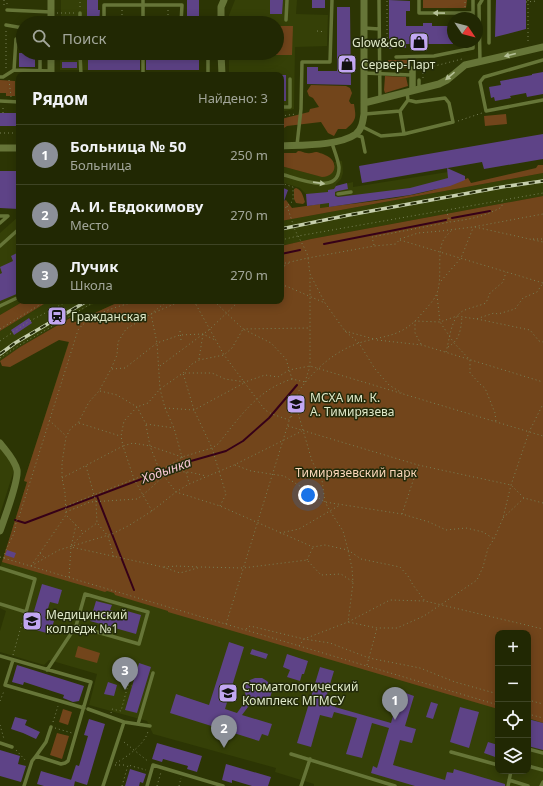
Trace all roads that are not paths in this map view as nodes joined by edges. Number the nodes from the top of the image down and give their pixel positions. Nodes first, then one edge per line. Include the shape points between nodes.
1 (51, 0) edge
2 (143, 0) edge
3 (224, 0) edge
4 (287, 0) edge
5 (332, 0) edge
6 (364, 0) edge
7 (379, 0) edge
8 (419, 0) edge
9 (473, 0) edge
10 (482, 0) edge
11 (489, 0) edge
12 (143, 5) junction
13 (479, 5) junction
14 (5, 10) road end
15 (473, 12) edge
16 (54, 13) junction
17 (447, 15) edge
18 (53, 16) edge
19 (104, 16) edge
20 (143, 16) edge
21 (181, 16) edge
22 (221, 16) edge
23 (286, 20) dead end
24 (6, 25) road end
25 (16, 27) edge
26 (364, 28) junction
27 (379, 29) junction
28 (16, 39) dead end
29 (489, 43) dead end
30 (543, 47) edge
31 (473, 48) edge
32 (396, 57) dead end
33 (40, 60) edge
34 (51, 60) edge
35 (80, 60) edge
36 (143, 60) edge
37 (208, 60) edge
38 (221, 60) edge
39 (543, 60) edge
40 (480, 62) junction
41 (14, 70) junction
42 (40, 71) junction
43 (46, 72) edge
44 (51, 72) edge
45 (81, 72) edge
46 (143, 72) edge
47 (208, 72) edge
48 (222, 72) edge
49 (364, 72) junction
50 (379, 73) junction
51 (411, 75) junction
52 (0, 77) edge
53 (290, 79) dead end
54 (419, 80) dead end
55 (415, 89) junction
56 (380, 99) junction
57 (408, 100) junction
58 (543, 100) edge
59 (2, 101) edge
60 (16, 102) edge
61 (364, 103) junction
62 (284, 107) edge
63 (400, 110) junction
64 (364, 114) junction
65 (361, 126) junction
66 (355, 134) junction
67 (404, 134) junction
68 (332, 142) junction
69 (297, 145) junction
70 (284, 146) edge
71 (0, 148) edge
72 (16, 148) edge
73 (365, 152) dead end
74 (284, 175) edge
75 (351, 192) dead end
76 (338, 194) dead end
77 (0, 216) edge
78 (0, 223) edge
79 (16, 232) edge
80 (0, 246) edge
81 (16, 299) edge
82 (0, 306) edge
83 (0, 443) edge
84 (1, 526) edge
85 (0, 568) edge
86 (0, 604) edge
87 (76, 626) junction
88 (0, 656) edge
89 (13, 658) junction
90 (47, 670) junction
91 (153, 673) dead end
92 (86, 709) junction
93 (124, 722) junction
94 (138, 724) junction
95 (149, 726) road end
96 (51, 727) road end
97 (0, 744) edge
98 (12, 747) road end
99 (531, 750) edge
100 (451, 752) dead end
101 (543, 753) edge
102 (291, 754) dead end
103 (36, 756) junction
104 (310, 759) junction
105 (495, 764) edge
106 (531, 767) edge
107 (543, 770) edge
108 (510, 774) edge
109 (205, 780) junction
110 (509, 780) junction
111 (543, 782) edge
112 (24, 786) edge
113 (103, 786) edge
114 (147, 786) edge
115 (203, 786) edge
116 (224, 786) edge
117 (301, 786) edge
118 (395, 786) edge
119 (508, 786) edge
120 (528, 786) edge
121 (541, 786) edge

1 - 16 street
2 - 12 lane
3 - 22 street
4 - 23 lane
5 - 69 lane via 330,62 302,62
6 - 26 street
7 - 27 lane
17 -> 8 lane via 419,13
9 - 13 lane
9 - 15 lane
10 - 13 lane
11 - 29 lane
12 - 19 lane via 104,5
12 - 20 lane
12 - 21 lane via 182,5
13 - 40 lane
14 - 16 lane
16 - 18 street
24 - 25 lane
26 - 27 lane
26 - 49 street
27 - 50 lane
28 - 41 lane
30 -> 40 street
31 - 32 lane via 434,56
33 - 42 lane
34 - 44 street
35 - 45 lane
36 - 46 lane
37 - 47 lane
38 - 48 street
39 - 58 lane via 484,77 480,82 486,111
40 -> 55 street via 465,65 439,84
41 - 42 lane
41 - 52 lane
42 - 43 lane
49 - 50 lane
49 - 61 street
50 - 51 lane
50 - 56 lane
51 - 55 lane
51 - 55 lane via 412,68
53 - 62 lane via 290,107
54 - 55 lane
55 - 56 street
55 - 57 lane
56 - 61 street
57 - 63 lane
57 - 67 lane via 416,102 445,98 449,103 453,122
59 - 60 lane
61 - 64 street
63 - 64 lane
63 - 67 lane
64 - 65 street
65 - 66 street
65 - 67 lane via 381,136
66 - 68 street
66 - 73 lane via 362,137
68 - 69 street
74 -> 68 lane via 327,184 336,176 339,168
69 - 70 street
71 - 72 street
75 - 76 lane
77 - 78 lane via 8,216
79 - 80 lane
81 - 82 lane
83 - 84 street via 17,470 16,481
85 - 86 lane via 35,579 26,612
87 - 87 lane via 85,594 148,612 139,644
87 - 90 lane
88 - 89 lane
89 - 90 lane
89 - 92 lane via 5,685
90 - 92 lane via 91,682
91 - 94 lane
92 - 93 lane
92 - 103 lane via 68,761 62,764
93 - 94 lane
93 - 113 lane
94 - 95 lane
96 - 103 lane via 46,742
97 - 98 lane
99 - 101 lane
100 - 105 lane
102 - 104 lane
103 - 112 lane
104 - 117 lane
104 - 118 lane
106 - 107 lane
108 - 110 lane
109 - 114 lane via 153,765
109 - 115 lane
109 - 116 lane
110 - 119 lane
110 - 120 lane
111 - 121 lane

